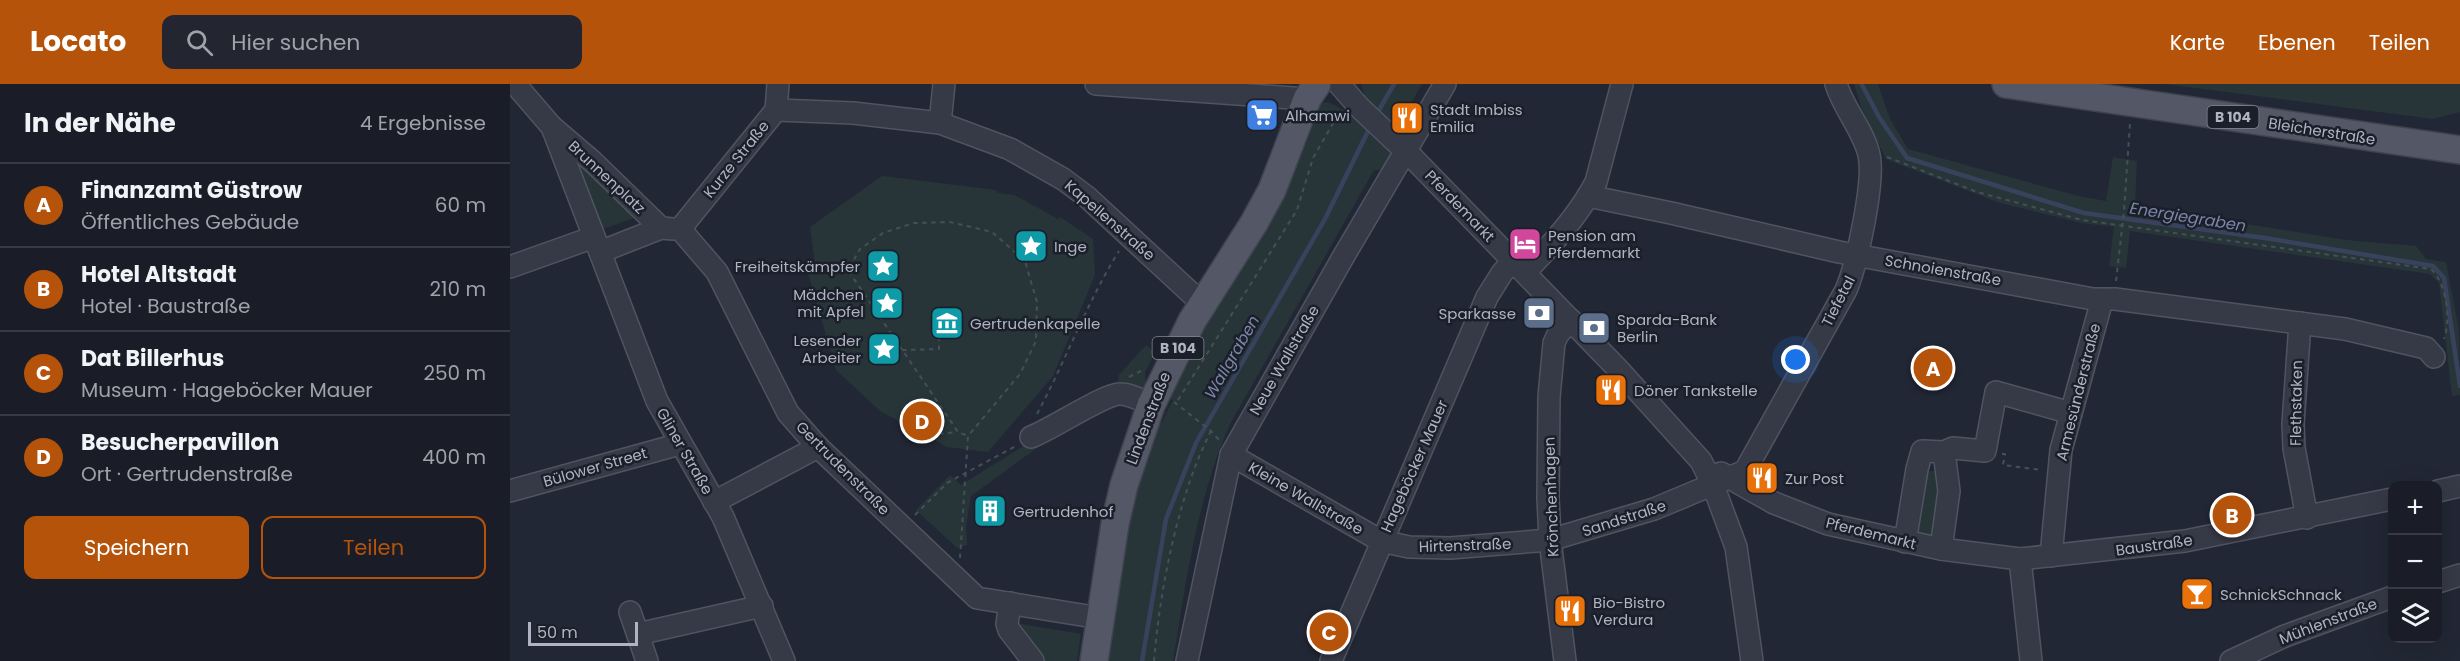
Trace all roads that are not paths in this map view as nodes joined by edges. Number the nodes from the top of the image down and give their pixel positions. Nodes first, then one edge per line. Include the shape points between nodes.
1 (515, 84) edge
2 (778, 84) edge
3 (944, 84) edge
4 (1096, 84) edge
5 (1445, 84) edge
6 (1622, 84) edge
7 (1836, 84) edge
8 (2006, 84) edge
9 (1309, 89) edge
10 (1349, 96) edge
11 (776, 110) junction
12 (940, 123) junction
13 (552, 127) junction
14 (2460, 150) edge
15 (1406, 151) junction
16 (1588, 196) junction
17 (670, 229) junction
18 (597, 244) junction
19 (1857, 255) junction
20 (510, 267) edge
21 (1518, 268) junction
22 (1193, 295) dead end
23 (2108, 300) junction
24 (2300, 323) junction
25 (1564, 327) junction
26 (2430, 352) road end
27 (1164, 404) junction
28 (2071, 413) junction
29 (1039, 434) road end
30 (680, 444) junction
31 (818, 447) junction
32 (1944, 452) junction
33 (1231, 455) junction
34 (1721, 482) junction
35 (2460, 486) edge
36 (2442, 489) edge
37 (510, 491) edge
38 (2388, 500) edge
39 (714, 502) junction
40 (2307, 518) junction
41 (1550, 540) junction
42 (1380, 541) junction
43 (1905, 542) junction
44 (1941, 549) junction
45 (2051, 556) junction
46 (2020, 559) junction
47 (2460, 575) edge
48 (2442, 581) edge
49 (2388, 598) edge
50 (1010, 603) junction
51 (762, 606) junction
52 (630, 612) dead end
53 (1100, 618) junction
54 (638, 634) junction
55 (647, 661) edge
56 (784, 661) edge
57 (1033, 661) edge
58 (1094, 661) edge
59 (1187, 661) edge
60 (1331, 661) edge
61 (1564, 661) edge
62 (1752, 661) edge
63 (2031, 661) edge
64 (2231, 661) edge

1 - 13 street, Brunnenplatz
2 - 11 street, Kurze Straße
3 - 12 street
4 - 9 street
5 - 15 street, Neue Wallstraße
6 - 16 street, Hageböcker Mauer via 1596,182
7 - 19 street, Tiefetal via 1869,153 1871,173
8 - 14 main road, Bleicherstraße / B 104
9 - 27 main road, Lindenstraße / B 104 via 1272,190 1192,321
10 - 15 street
11 - 12 street, Kapellenstraße via 853,113
11 - 17 street, Kurze Straße
12 - 22 street, Kapellenstraße via 1038,163 1087,197
13 - 17 street, Brunnenplatz
13 - 18 street, Brunnenplatz
15 - 21 street, Pferdemarkt
15 - 33 street, Neue Wallstraße
16 - 19 street, Schnoienstraße
16 - 21 street, Hageböcker Mauer
17 - 18 street, Brunnenplatz
17 - 31 street, Gertrudenstraße via 717,272 788,413
18 - 20 street
18 - 30 street, Gliner Straße via 657,401
19 - 23 street, Schnoienstraße
19 - 34 street, Tiefetal via 1846,290 1761,443
21 - 25 street, Pferdemarkt
21 - 42 street, Hageböcker Mauer via 1484,305
23 - 24 street, Schnoienstraße
23 - 28 street, Armesünderstraße
24 - 26 street, Schnoienstraße via 2345,328
24 - 40 street, Flethstaken via 2293,424
25 - 34 street, Pferdemarkt
25 - 41 street, Krönchenhagen via 1552,352 1549,397
27 - 29 street via 1128,395 1112,396
27 - 53 main road, Lindenstraße / B 104 via 1124,485
28 - 32 street via 1996,392 1984,452 1953,448
28 - 45 street, Armesünderstraße via 2058,472
30 - 37 street, Bülower Street
30 - 39 street, Gliner Straße
31 - 39 street
31 - 50 street, Gertrudenstraße via 977,598
32 - 43 street via 1922,452
32 - 44 street via 1949,491
33 - 42 street, Kleine Wallstraße
33 - 59 street, Neue Wallstraße
34 - 41 street, Sandstraße via 1654,509
34 - 43 street, Pferdemarkt via 1828,524
34 - 62 street, Pferdemarkt via 1736,547
35 - 36 street
38 - 40 street, Baustraße
39 - 51 street, Gliner Straße
40 - 45 street, Baustraße via 2185,541
41 - 42 street, Hirtenstraße via 1450,548 1409,547
41 - 61 street, Krönchenhagen
42 - 60 street, Hageböcker Mauer
43 - 44 street, Pferdemarkt
44 - 46 street, Pferdemarkt
45 - 46 street, Baustraße
46 - 63 street
47 - 48 street
49 - 64 street, Mühlenstraße via 2285,636
50 - 53 street, Gertrudenstraße
50 - 57 street via 1009,630
51 - 54 street
51 - 56 street, Gliner Straße
52 - 54 street
53 - 58 main road, Lindenstraße / B 104
54 - 55 street

